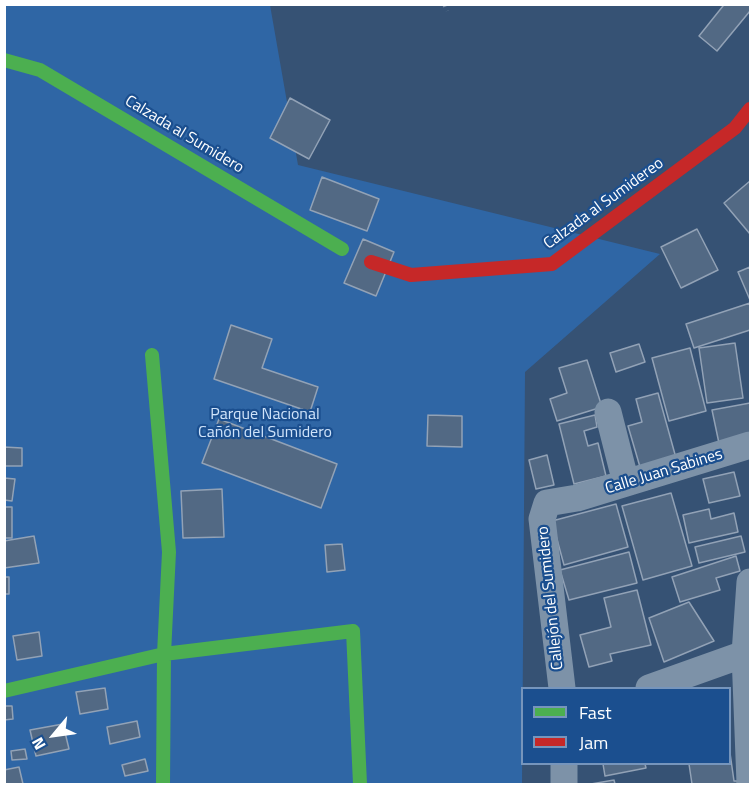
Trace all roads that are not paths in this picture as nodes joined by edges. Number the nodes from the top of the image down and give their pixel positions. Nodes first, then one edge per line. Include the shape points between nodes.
1 (4, 60) edge
2 (750, 109) edge
3 (735, 128) junction
4 (746, 141) dead end
5 (342, 249) dead end
6 (371, 262) dead end
7 (152, 355) dead end
8 (608, 412) dead end
9 (750, 445) edge
10 (626, 483) junction
11 (578, 498) joint
12 (750, 582) edge
13 (748, 653) edge
14 (164, 654) junction
15 (562, 687) edge
16 (653, 687) edge
17 (4, 691) edge
18 (564, 765) edge
19 (750, 783) edge
20 (163, 784) edge
21 (360, 784) edge
22 (564, 784) edge

1 - 5 street, Calzada al Sumidero via 40,70
2 - 3 street
3 - 4 street
3 - 6 street, Calzada al Sumidereo via 552,264 411,275
7 - 14 street via 169,552
8 - 10 street
9 - 10 street, Calle Juan Sabines
10 - 11 street, Calle Juan Sabines
11 - 15 street, Callejón del Sumidero via 547,504 543,519
12 - 13 street
13 - 16 street
13 - 19 street
14 - 17 street
14 - 20 street
14 - 21 street via 353,631
18 - 22 street

